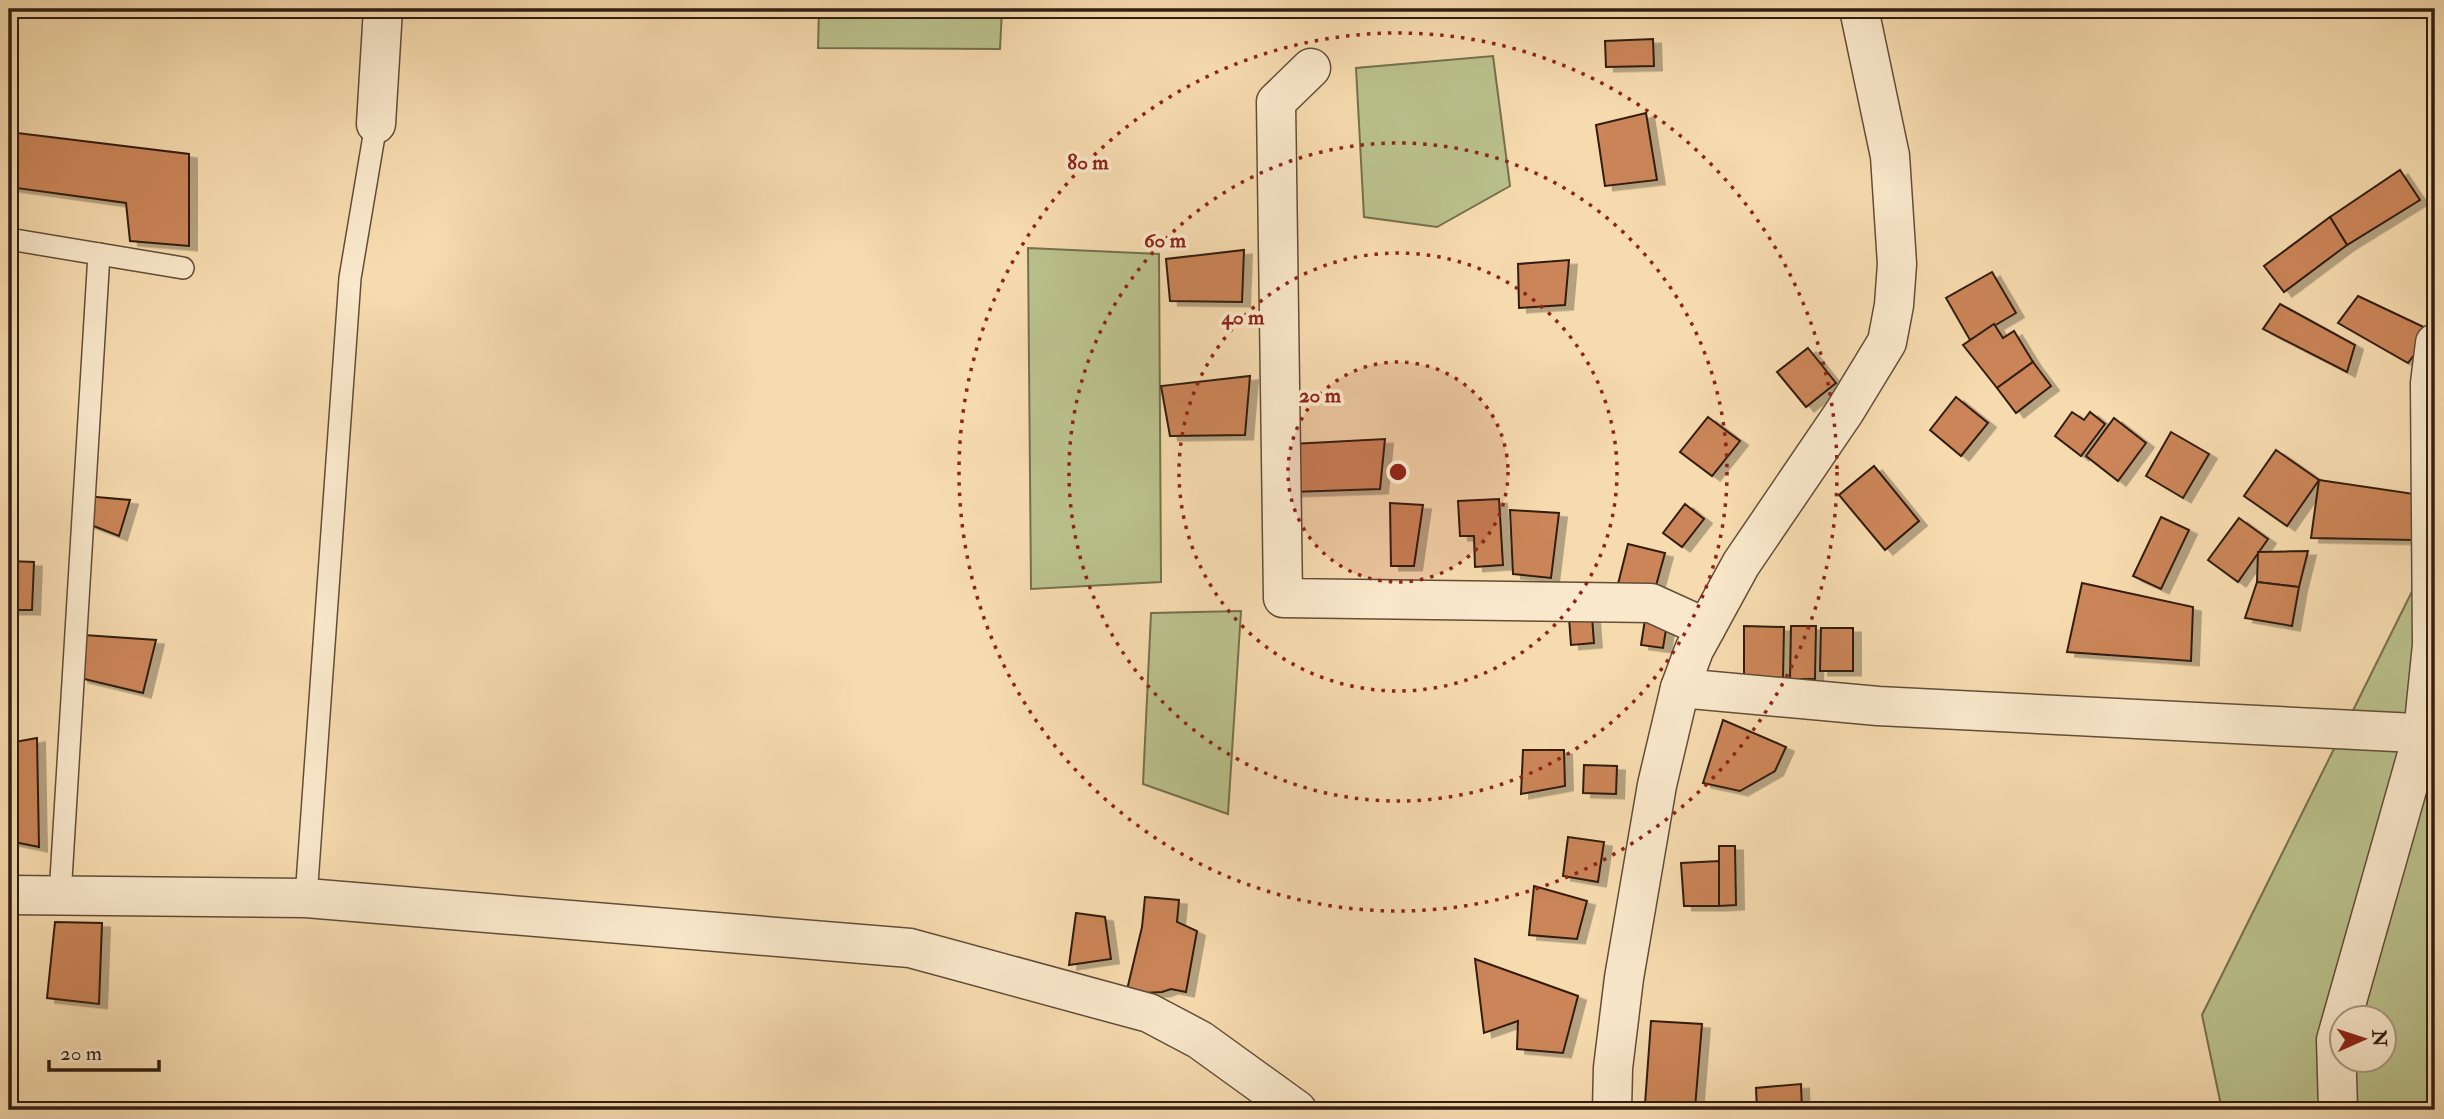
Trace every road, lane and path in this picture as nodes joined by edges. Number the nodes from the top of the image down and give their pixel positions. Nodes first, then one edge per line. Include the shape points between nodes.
1 (383, 9) edge
2 (1859, 9) edge
3 (1311, 68) dead end
4 (376, 124) joint
5 (9, 240) edge
6 (99, 254) junction
7 (183, 268) dead end
8 (2435, 343) edge
9 (1706, 628) junction
10 (1680, 688) junction
11 (2429, 734) edge
12 (9, 895) edge
13 (60, 896) junction
14 (306, 898) junction
15 (2335, 1109) edge
16 (1297, 1110) edge
17 (1612, 1110) edge

1 - 4 street
2 - 9 street via 1890,156 1897,264 1887,342 1741,564
3 - 9 street via 1276,102 1283,597 1651,603
4 - 14 lane via 350,278
5 - 6 lane
6 - 7 lane
6 - 13 lane
8 - 11 street
9 - 10 street
10 - 11 street via 1878,706
10 - 17 street via 1657,785 1624,978
11 - 15 street via 2336,1040
12 - 13 street
13 - 14 street
14 - 16 street via 910,948 1149,1013 1200,1040

